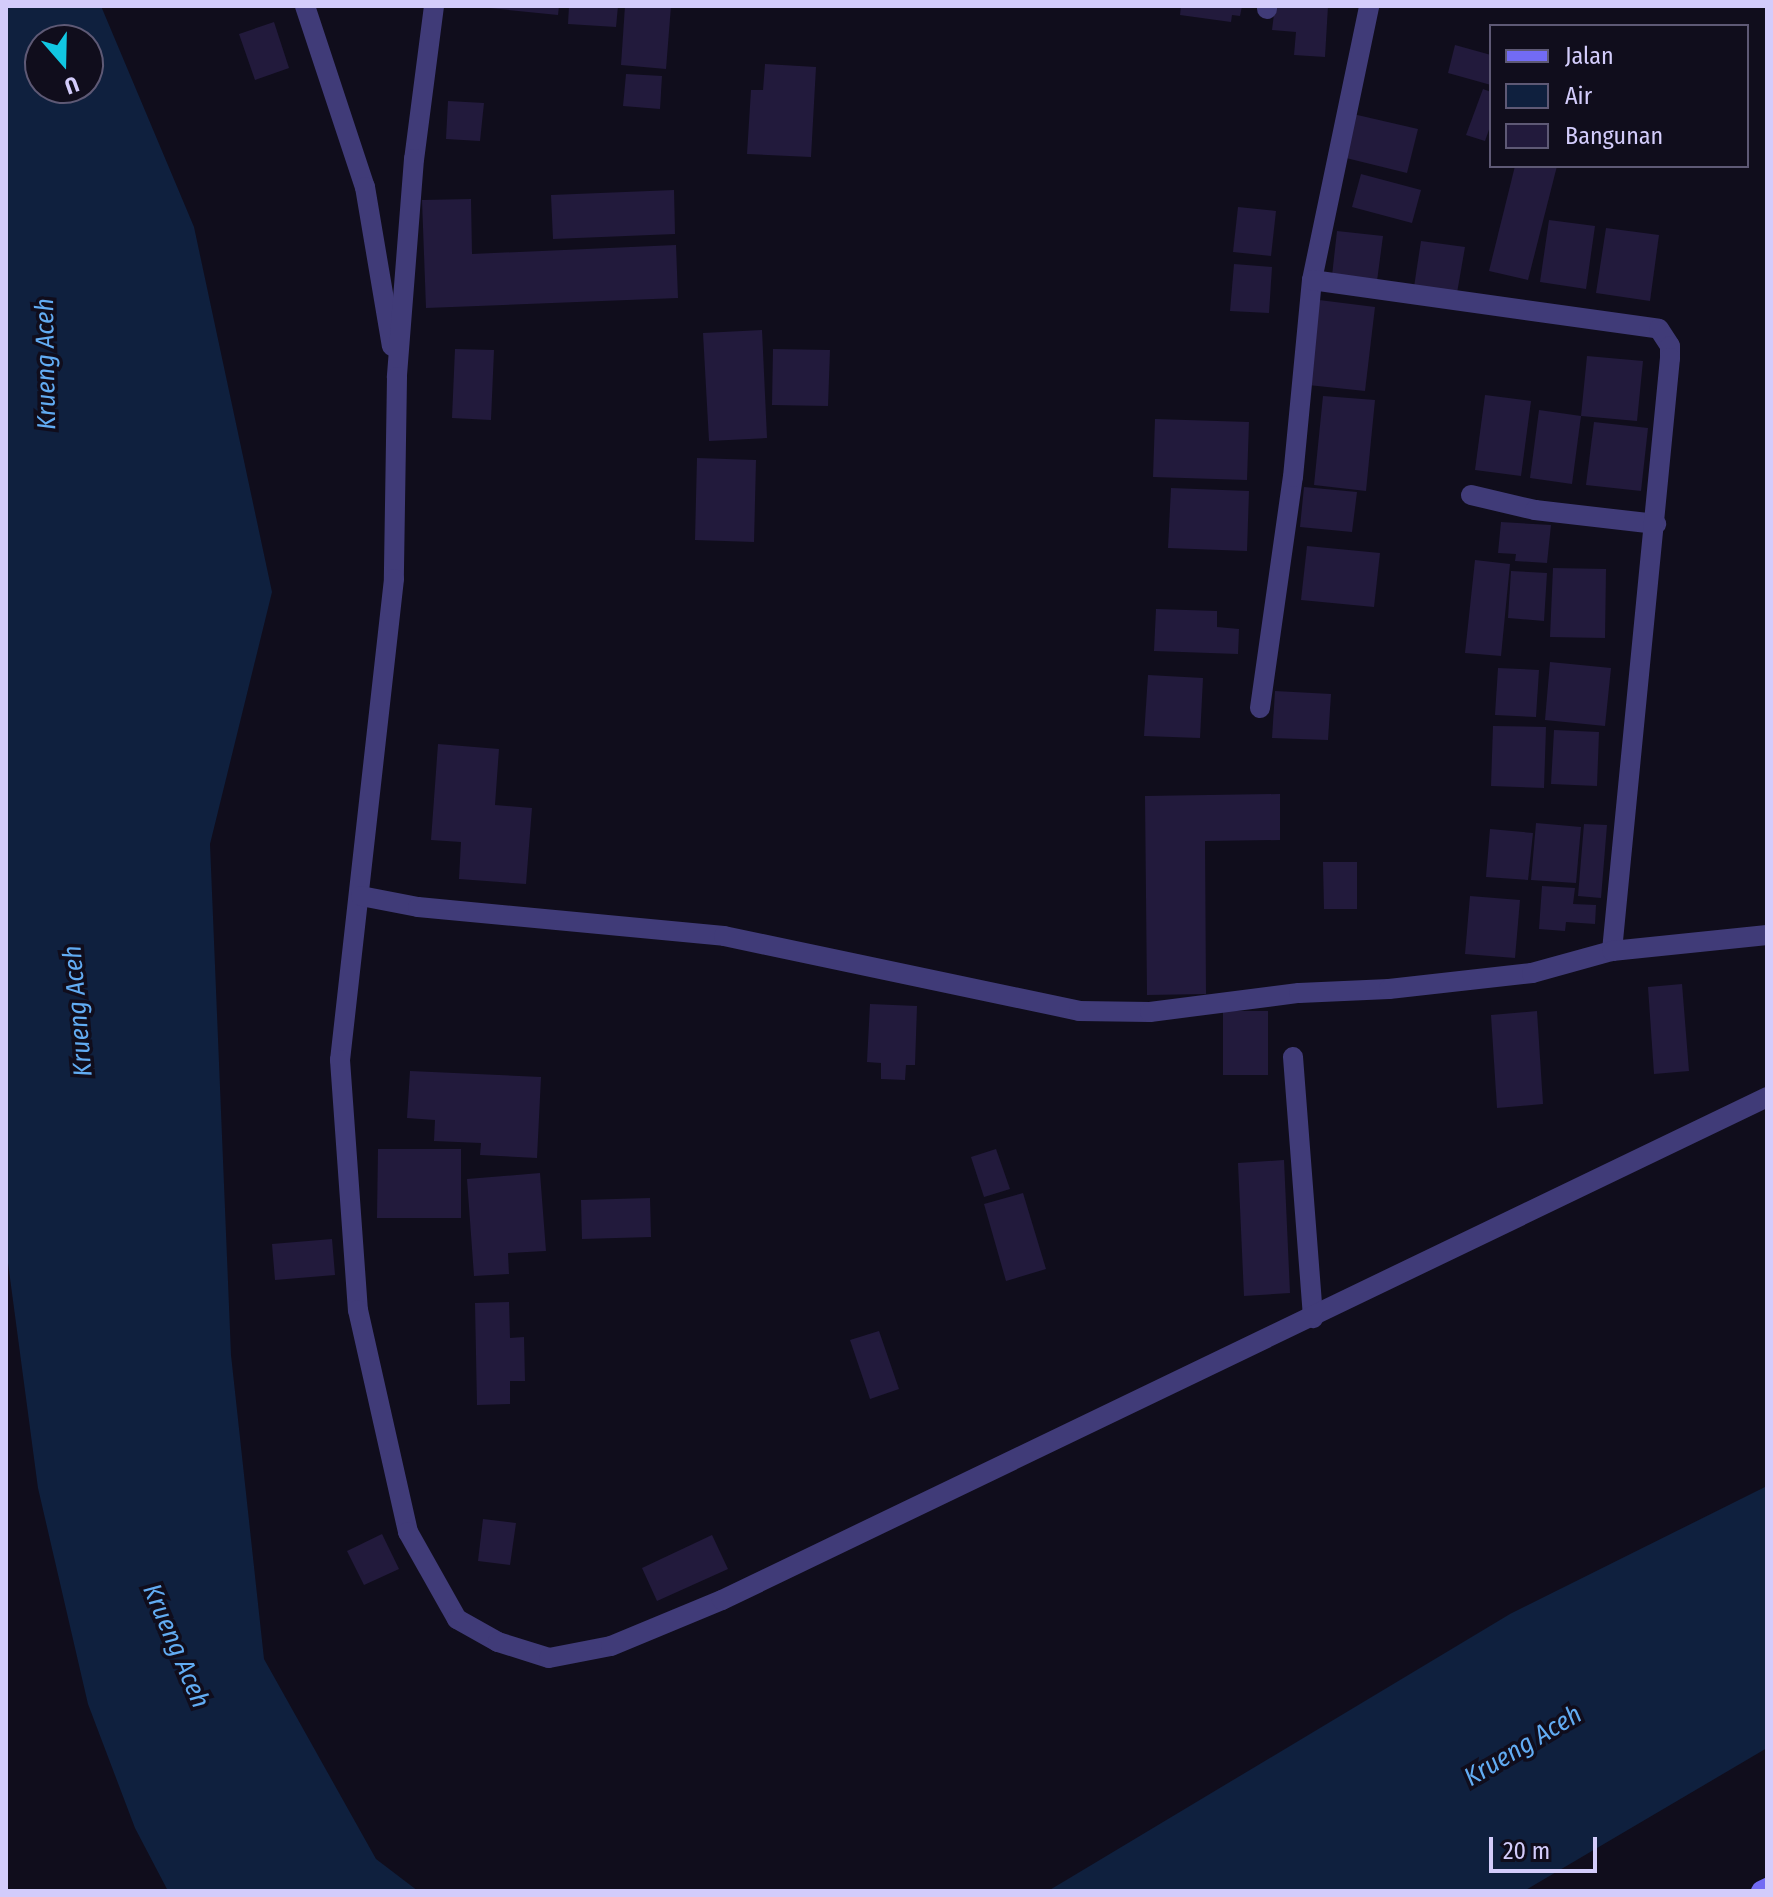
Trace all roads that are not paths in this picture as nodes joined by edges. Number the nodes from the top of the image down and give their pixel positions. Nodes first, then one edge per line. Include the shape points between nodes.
1 (305, 6) edge
2 (434, 6) edge
3 (1369, 6) edge
4 (1312, 280) junction
5 (397, 377) junction
6 (1471, 495) dead end
7 (1656, 524) junction
8 (1260, 708) dead end
9 (361, 896) junction
10 (1767, 935) edge
11 (1612, 951) junction
12 (1293, 1057) dead end
13 (1767, 1097) edge
14 (1313, 1318) junction
15 (1767, 1888) edge
16 (1761, 1891) edge

1 - 5 street via 365,187
2 - 5 street via 414,159
3 - 4 street
4 - 7 street via 1659,329 1670,346
4 - 8 street via 1293,477
5 - 9 street via 394,579
6 - 7 street via 1565,514
7 - 11 street via 1646,576
9 - 11 street via 418,907 724,936 1079,1011 1150,1012 1532,973
9 - 14 street via 340,1060 358,1310 408,1532 457,1619 498,1642 549,1658 611,1646 722,1600
10 - 11 street
12 - 14 street
13 - 14 street
15 - 16 street

